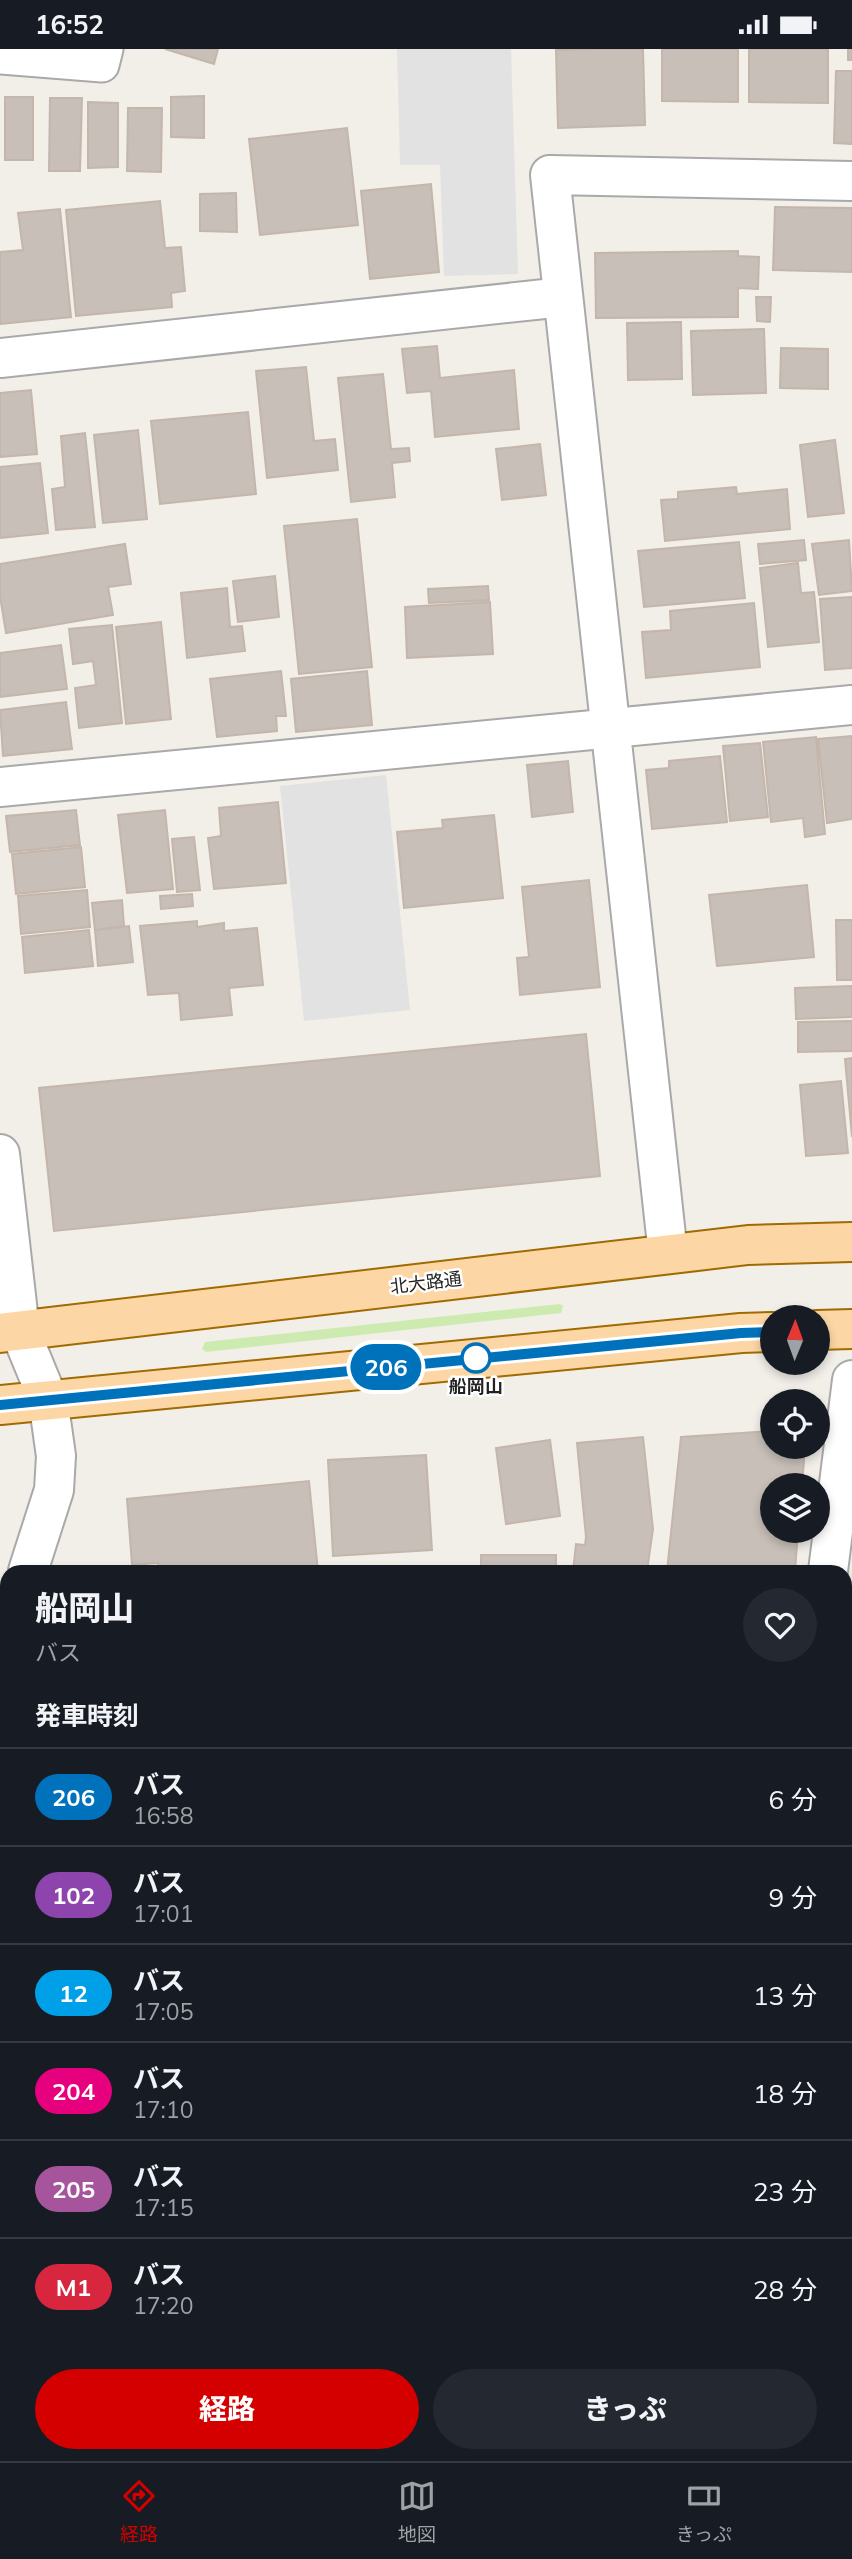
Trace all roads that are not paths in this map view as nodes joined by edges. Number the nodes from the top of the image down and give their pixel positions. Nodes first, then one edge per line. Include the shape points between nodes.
1 (106, 49) edge
2 (0, 57) edge
3 (852, 181) edge
4 (562, 297) junction
5 (0, 358) edge
6 (852, 705) edge
7 (610, 728) junction
8 (0, 787) edge
9 (0, 1154) edge
10 (852, 1242) edge
11 (668, 1254) junction
12 (852, 1329) edge
13 (830, 1330) edge
14 (10, 1332) edge
15 (760, 1333) edge
16 (852, 1380) edge
17 (48, 1399) junction
18 (0, 1405) edge
19 (30, 1565) edge
20 (829, 1565) edge

1 - 2 lane via 102,65
3 - 4 street via 550,175
4 - 5 street
4 - 7 street
6 - 7 street
7 - 8 street
7 - 11 street
9 - 14 street
10 - 11 main road, 北大路通 via 748,1245
11 - 14 main road, 北大路通
12 - 13 main road
14 - 17 street
15 - 17 main road
16 - 20 street
17 - 18 main road
17 - 19 street via 54,1490

